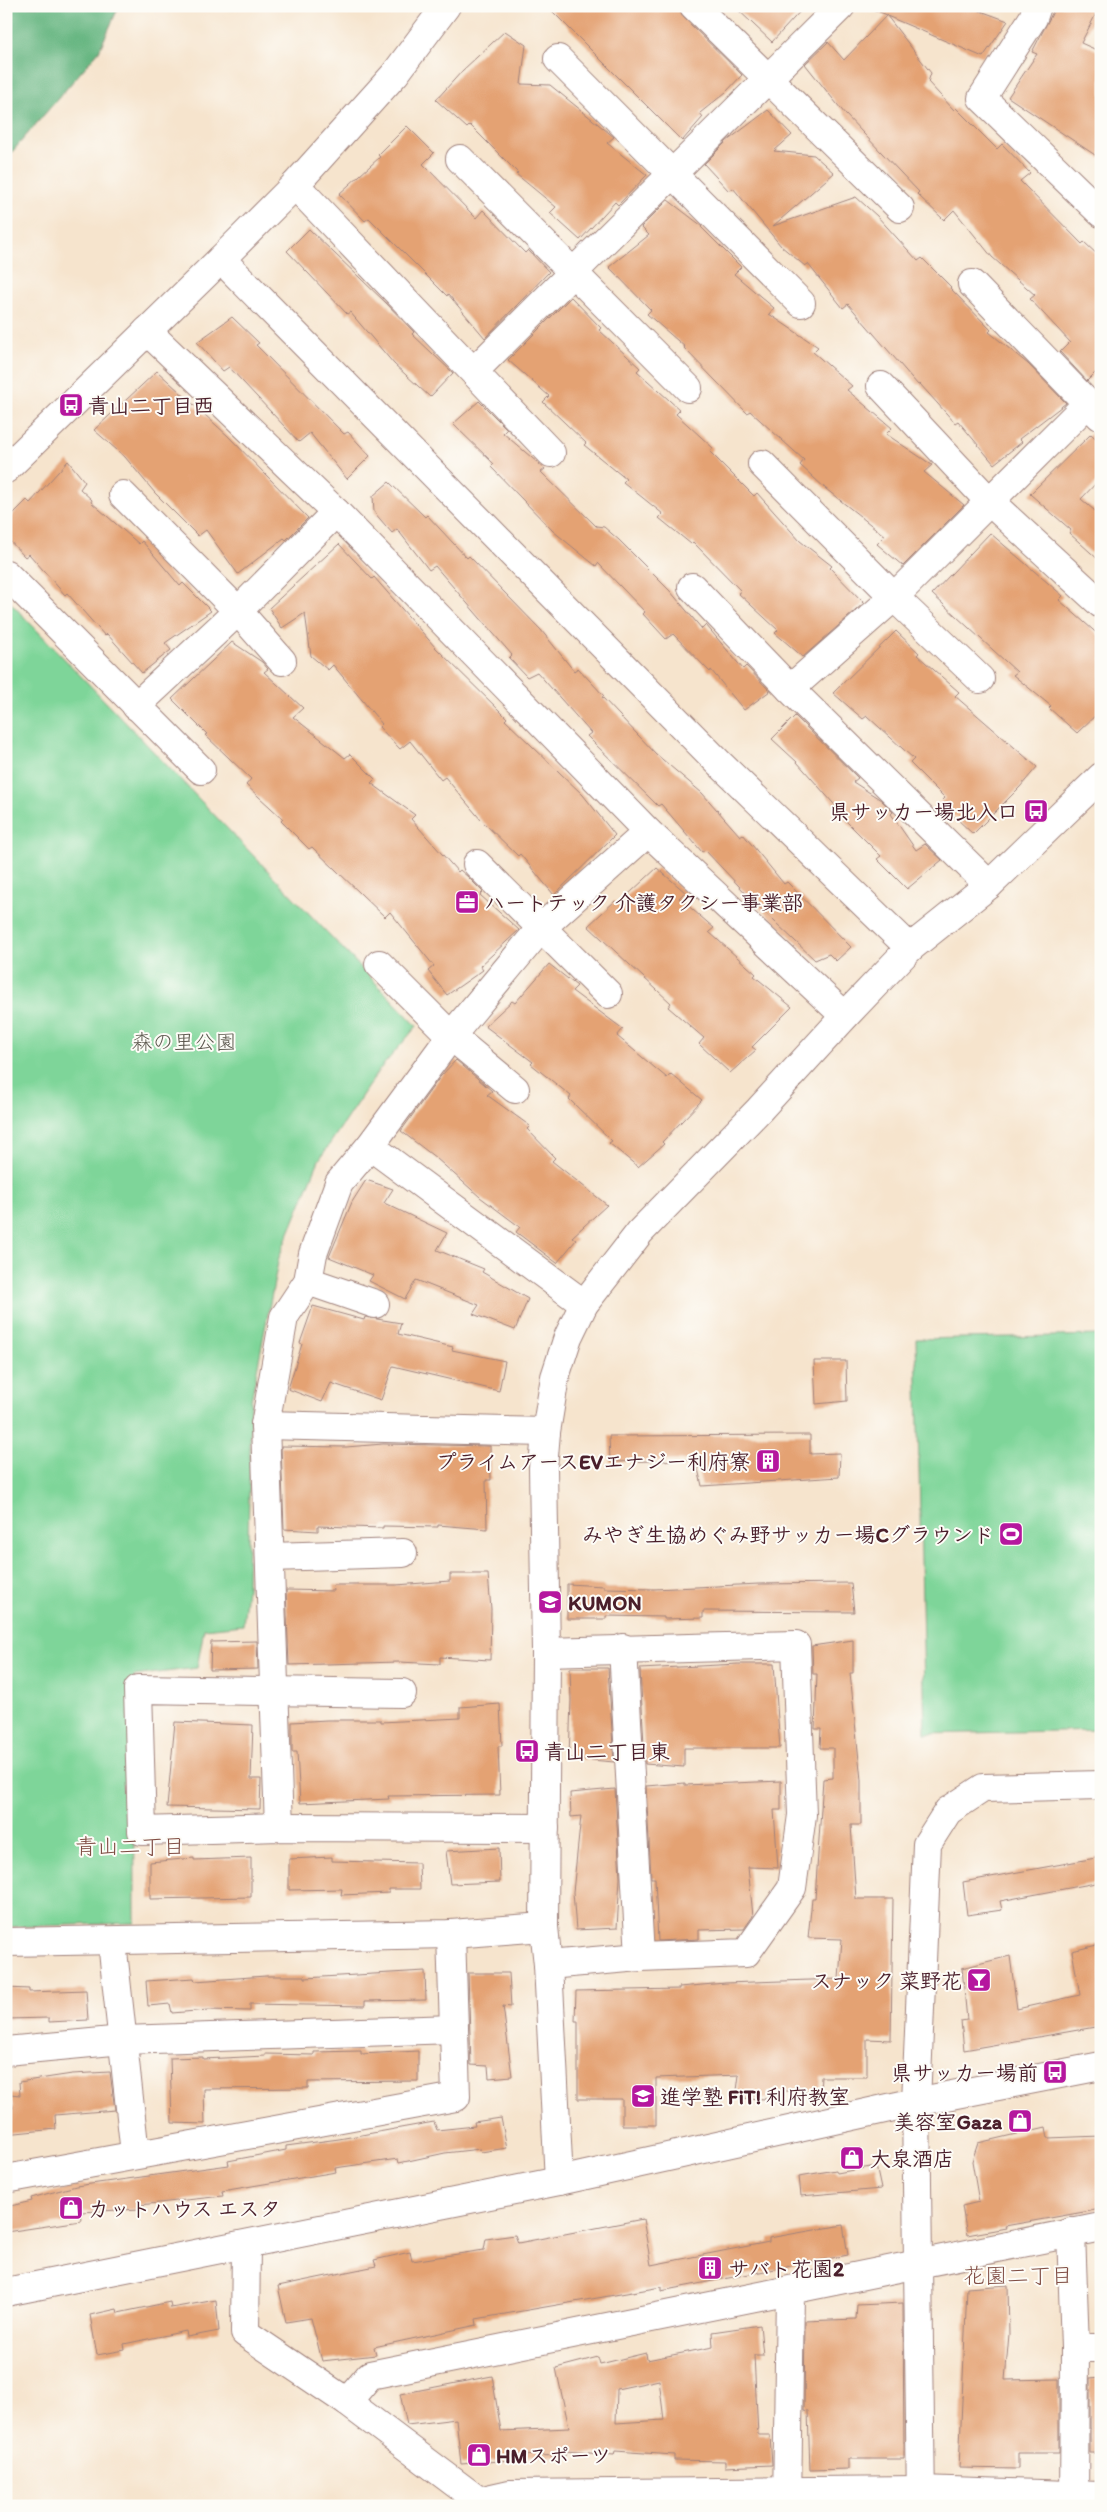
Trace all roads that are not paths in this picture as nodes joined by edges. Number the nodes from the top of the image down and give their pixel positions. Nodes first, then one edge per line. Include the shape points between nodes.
1 (446, 6) edge
2 (694, 6) edge
3 (842, 6) edge
4 (1037, 6) edge
5 (558, 59) dead end
6 (768, 80) junction
7 (460, 159) dead end
8 (671, 173) junction
9 (295, 184) junction
10 (900, 208) dead end
11 (1101, 213) edge
12 (221, 259) junction
13 (573, 274) junction
14 (972, 284) dead end
15 (801, 303) dead end
16 (147, 331) junction
17 (474, 371) junction
18 (881, 386) dead end
19 (688, 388) dead end
20 (1094, 411) edge
21 (551, 453) dead end
22 (762, 464) dead end
23 (6, 469) edge
24 (123, 495) dead end
25 (990, 502) junction
26 (336, 512) junction
27 (6, 574) edge
28 (692, 587) dead end
29 (894, 597) junction
30 (1101, 604) edge
31 (238, 611) junction
32 (282, 661) dead end
33 (980, 679) dead end
34 (790, 689) junction
35 (136, 706) junction
36 (201, 770) dead end
37 (1101, 777) edge
38 (648, 832) junction
39 (477, 864) dead end
40 (989, 885) junction
41 (541, 928) junction
42 (910, 948) junction
43 (379, 964) dead end
44 (608, 994) dead end
45 (845, 1016) junction
46 (451, 1036) junction
47 (515, 1089) dead end
48 (370, 1146) junction
49 (308, 1281) junction
50 (375, 1304) dead end
51 (584, 1304) junction
52 (265, 1425) junction
53 (546, 1432) junction
54 (404, 1553) dead end
55 (270, 1557) junction
56 (623, 1648) junction
57 (546, 1652) junction
58 (274, 1690) junction
59 (402, 1694) dead end
60 (1101, 1785) edge
61 (279, 1827) junction
62 (545, 1828) junction
63 (544, 1927) junction
64 (451, 1934) junction
65 (6, 1942) edge
66 (112, 1942) junction
67 (640, 1957) junction
68 (548, 1966) junction
69 (454, 2029) junction
70 (123, 2040) junction
71 (6, 2051) edge
72 (1101, 2066) edge
73 (916, 2102) junction
74 (135, 2154) junction
75 (6, 2179) edge
76 (559, 2181) junction
77 (1101, 2227) edge
78 (1072, 2232) junction
79 (246, 2245) junction
80 (918, 2263) junction
81 (790, 2291) junction
82 (6, 2292) edge
83 (1088, 2348) edge
84 (347, 2402) junction
85 (1101, 2496) edge
86 (921, 2498) edge
87 (787, 2499) edge
88 (652, 2500) edge
89 (1074, 2501) edge
90 (480, 2503) edge

1 - 9 street via 395,74
2 - 6 street
3 - 6 street
4 - 11 street via 1033,18 982,98
5 - 8 street
6 - 8 street
6 - 10 street
7 - 13 street
8 - 13 street
8 - 15 street
9 - 12 street
9 - 17 street
12 - 16 street
12 - 42 street via 705,749
13 - 17 street
13 - 19 street
14 - 20 street
16 - 23 street
16 - 26 street
17 - 21 street
18 - 25 street
20 - 25 street
22 - 29 street
24 - 31 street
25 - 29 street
25 - 30 street
26 - 31 street
26 - 38 street
27 - 35 street
28 - 34 street
29 - 33 street
29 - 34 street
31 - 32 street
31 - 35 street
34 - 40 street
35 - 36 street
37 - 40 street
38 - 41 street
38 - 45 street
39 - 41 street
40 - 42 street
41 - 44 street
41 - 46 street
42 - 45 street
43 - 46 street
45 - 51 street via 640,1232
46 - 47 street
46 - 48 street
48 - 49 street via 339,1183 313,1254
48 - 51 street
49 - 50 street
49 - 52 street via 284,1317
51 - 53 street via 568,1336 555,1377
52 - 53 street
52 - 55 street
53 - 57 street via 543,1468
54 - 55 street
55 - 58 street
56 - 57 street
56 - 67 street
56 - 67 street via 796,1645 802,1815 792,1888 746,1953
57 - 62 street
58 - 59 street
58 - 61 street
58 - 61 street via 138,1689 142,1831
60 - 73 street via 983,1788 948,1810 927,1844
61 - 62 street
62 - 63 street
63 - 64 street
63 - 68 street
64 - 66 street
64 - 69 street
65 - 66 street
66 - 70 street
67 - 68 street
68 - 76 street
69 - 70 street
69 - 74 street via 456,2097
70 - 71 street
70 - 74 street
72 - 73 street
73 - 76 street
73 - 80 street
74 - 75 street
76 - 79 street
77 - 78 street
78 - 80 street
78 - 83 street
79 - 82 street
79 - 84 street via 245,2333
80 - 81 street
80 - 86 street
81 - 84 street via 370,2376
81 - 87 street
83 - 89 street
84 - 90 street
85 - 89 street
86 - 87 street
86 - 89 street
87 - 88 street
88 - 90 street via 510,2494

